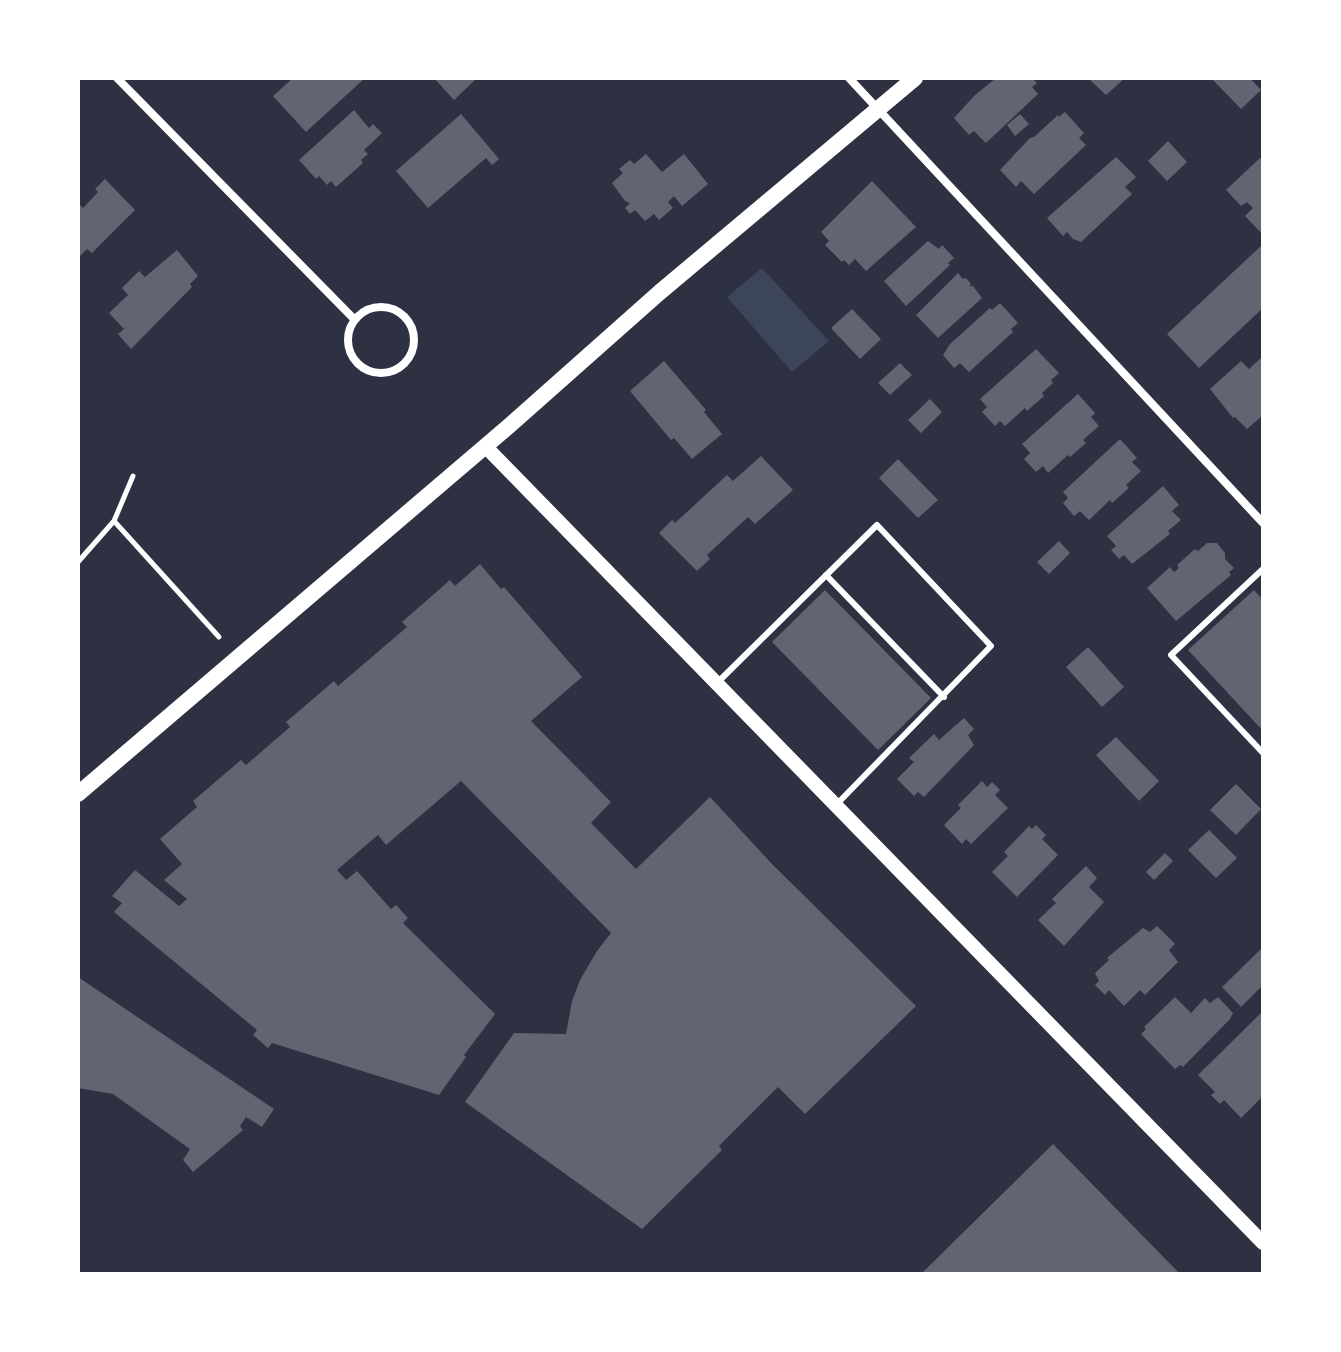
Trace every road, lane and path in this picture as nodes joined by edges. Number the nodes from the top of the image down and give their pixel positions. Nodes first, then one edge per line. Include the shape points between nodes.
1 (117, 78) edge
2 (849, 78) edge
3 (915, 78) edge
4 (878, 110) junction
5 (355, 320) junction
6 (485, 446) junction
7 (133, 476) dead end
8 (114, 521) junction
9 (1263, 523) edge
10 (78, 562) edge
11 (1263, 569) edge
12 (826, 575) junction
13 (219, 637) dead end
14 (717, 683) junction
15 (944, 697) junction
16 (1263, 753) edge
17 (78, 794) edge
18 (836, 805) junction
19 (1263, 1243) edge

1 - 5 street
2 - 4 street
3 - 4 main road
4 - 6 main road
4 - 9 street
5 - 5 street via 349,350 362,367 381,373 408,359 414,337 405,317 385,307
6 - 14 street
6 - 17 main road
7 - 8 path
8 - 10 path
8 - 13 path
11 - 16 lane via 1171,655
12 - 14 lane
12 - 15 lane
12 - 15 lane via 877,525 991,646
14 - 18 street
15 - 18 lane
18 - 19 street

